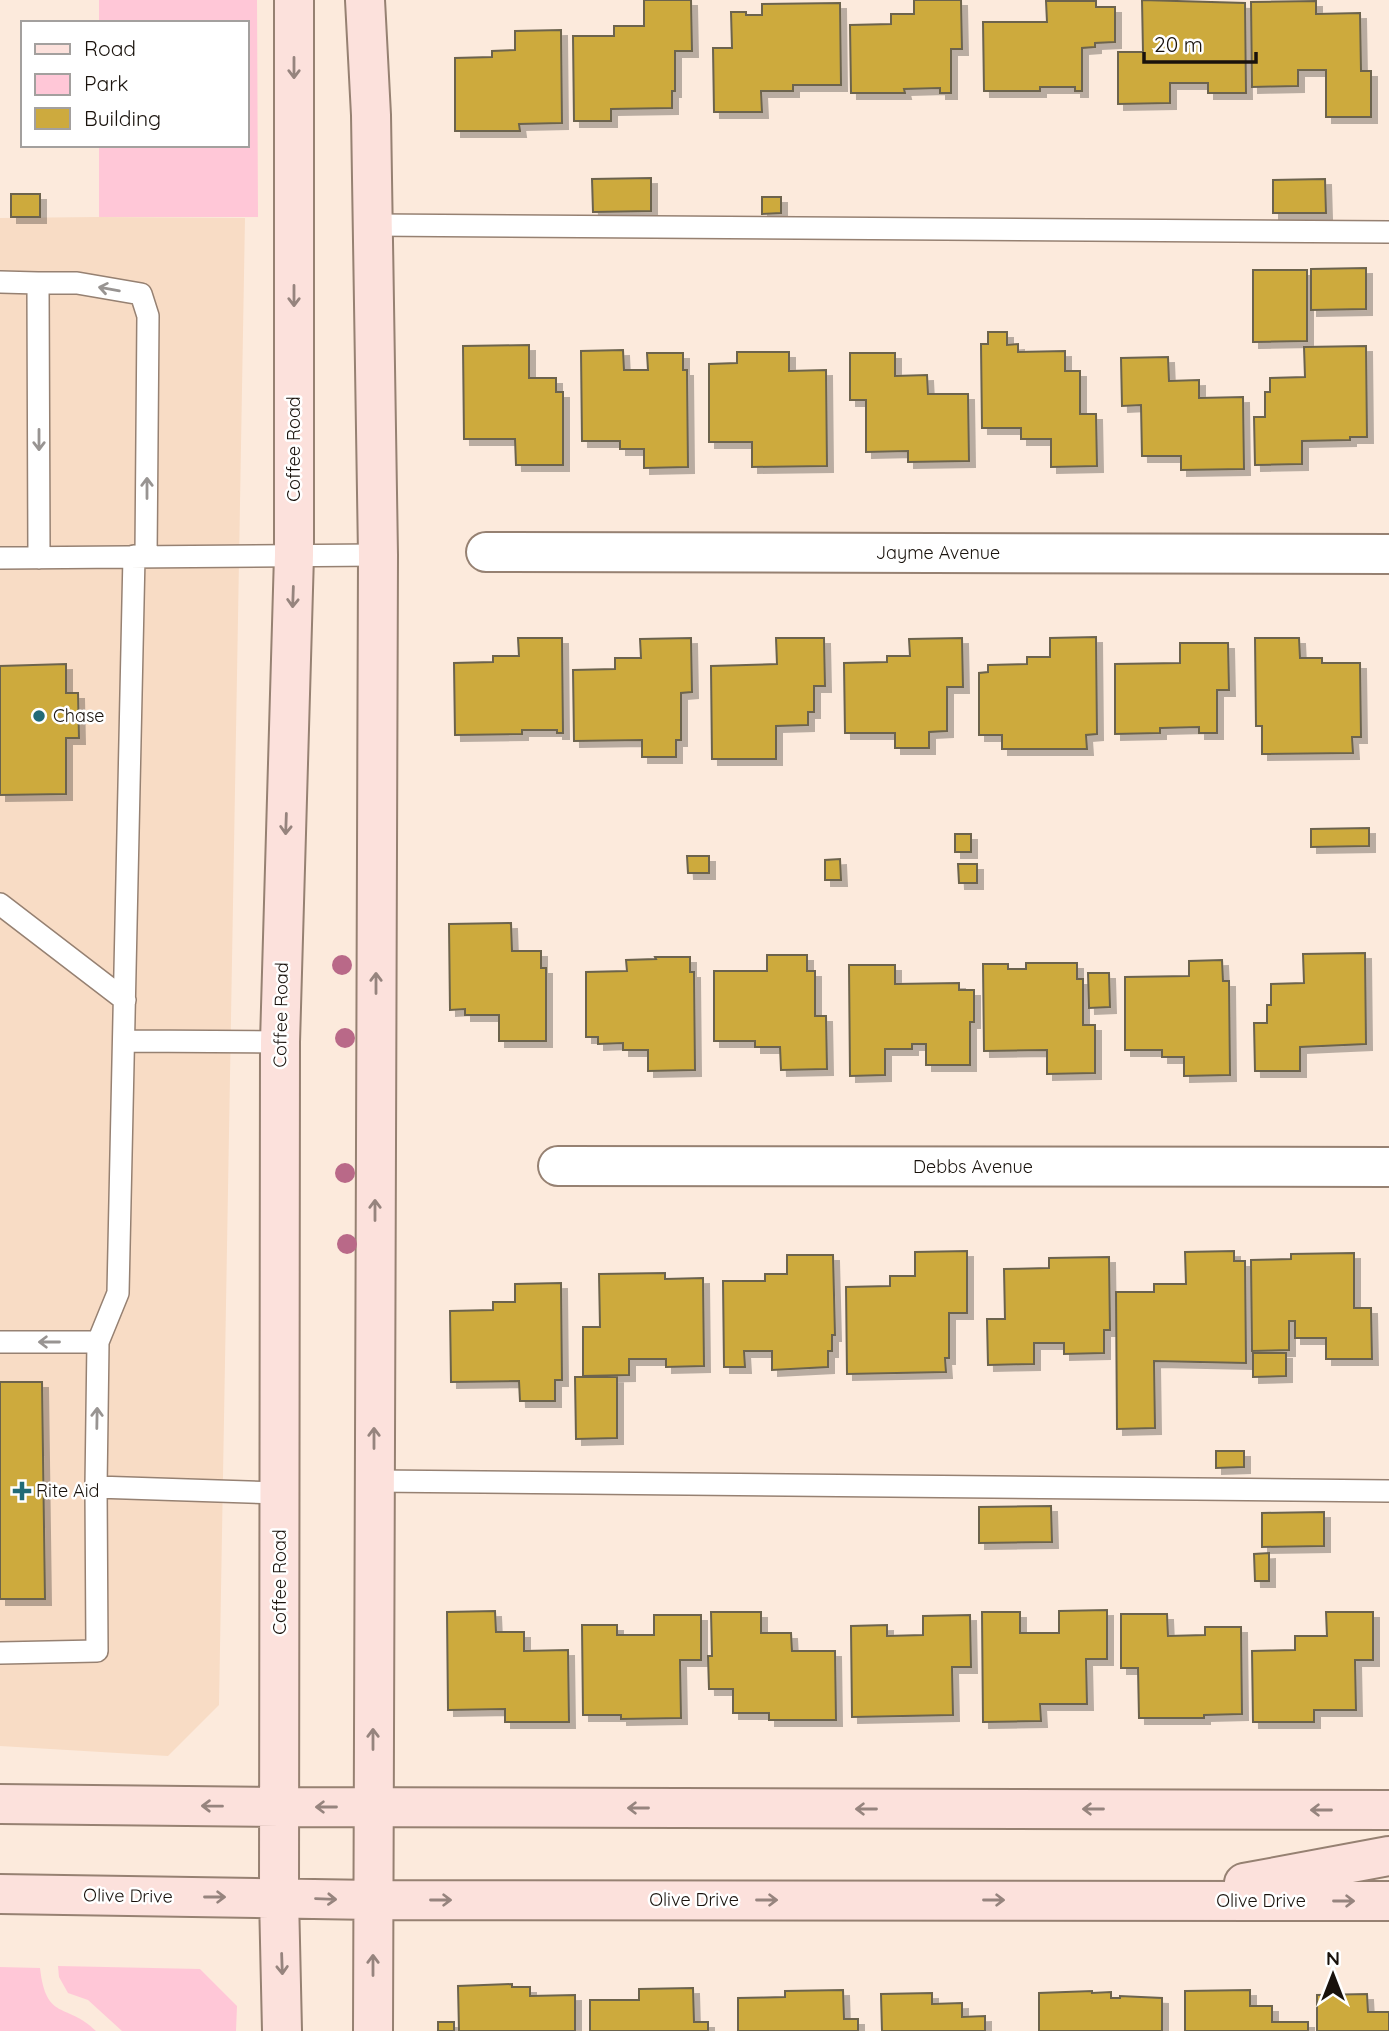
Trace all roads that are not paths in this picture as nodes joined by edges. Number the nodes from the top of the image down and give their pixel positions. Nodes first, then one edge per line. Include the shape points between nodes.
1 (294, 0) edge
2 (365, 0) edge
3 (373, 225) junction
4 (1389, 232) edge
5 (0, 282) edge
6 (38, 283) junction
7 (486, 552) dead end
8 (1389, 554) edge
9 (294, 555) junction
10 (378, 555) junction
11 (140, 556) junction
12 (0, 558) edge
13 (39, 558) junction
14 (0, 904) edge
15 (125, 1000) junction
16 (125, 1041) junction
17 (280, 1042) junction
18 (558, 1166) dead end
19 (1389, 1167) edge
20 (0, 1342) edge
21 (98, 1342) junction
22 (374, 1481) junction
23 (96, 1486) junction
24 (1389, 1491) edge
25 (280, 1493) junction
26 (0, 1653) edge
27 (0, 1804) edge
28 (280, 1807) junction
29 (373, 1807) junction
30 (1389, 1810) edge
31 (1389, 1856) edge
32 (0, 1894) edge
33 (279, 1897) junction
34 (373, 1900) junction
35 (1149, 1900) junction
36 (1389, 1901) edge
37 (282, 2031) edge
38 (373, 2031) edge

1 -> 9 main road, Coffee Road
2 - 3 main road
3 - 4 lane
3 - 10 main road
5 - 6 lane
11 -> 6 lane via 148,316 141,294 77,283
6 -> 13 lane
7 - 8 street, Jayme Avenue
9 - 10 lane
9 - 11 lane
9 -> 17 main road, Coffee Road
22 -> 10 main road
11 - 13 lane
11 - 15 lane
12 - 13 lane
14 - 15 lane
15 - 16 lane
16 - 17 lane
16 - 21 lane via 118,1293
17 - 25 main road, Coffee Road
18 - 19 street, Debbs Avenue
21 -> 20 lane
23 -> 21 lane
22 - 24 lane
29 -> 22 main road
23 - 25 lane
23 - 26 lane via 97,1651
25 - 28 main road, Coffee Road
28 -> 27 main road
29 -> 28 main road
28 - 33 main road, Coffee Road
30 -> 29 main road
29 - 34 main road
31 - 35 main road
32 -> 33 main road, Olive Drive
33 -> 34 main road, Olive Drive
33 -> 37 main road, Coffee Road
34 -> 35 main road, Olive Drive
38 -> 34 main road
35 -> 36 main road, Olive Drive

